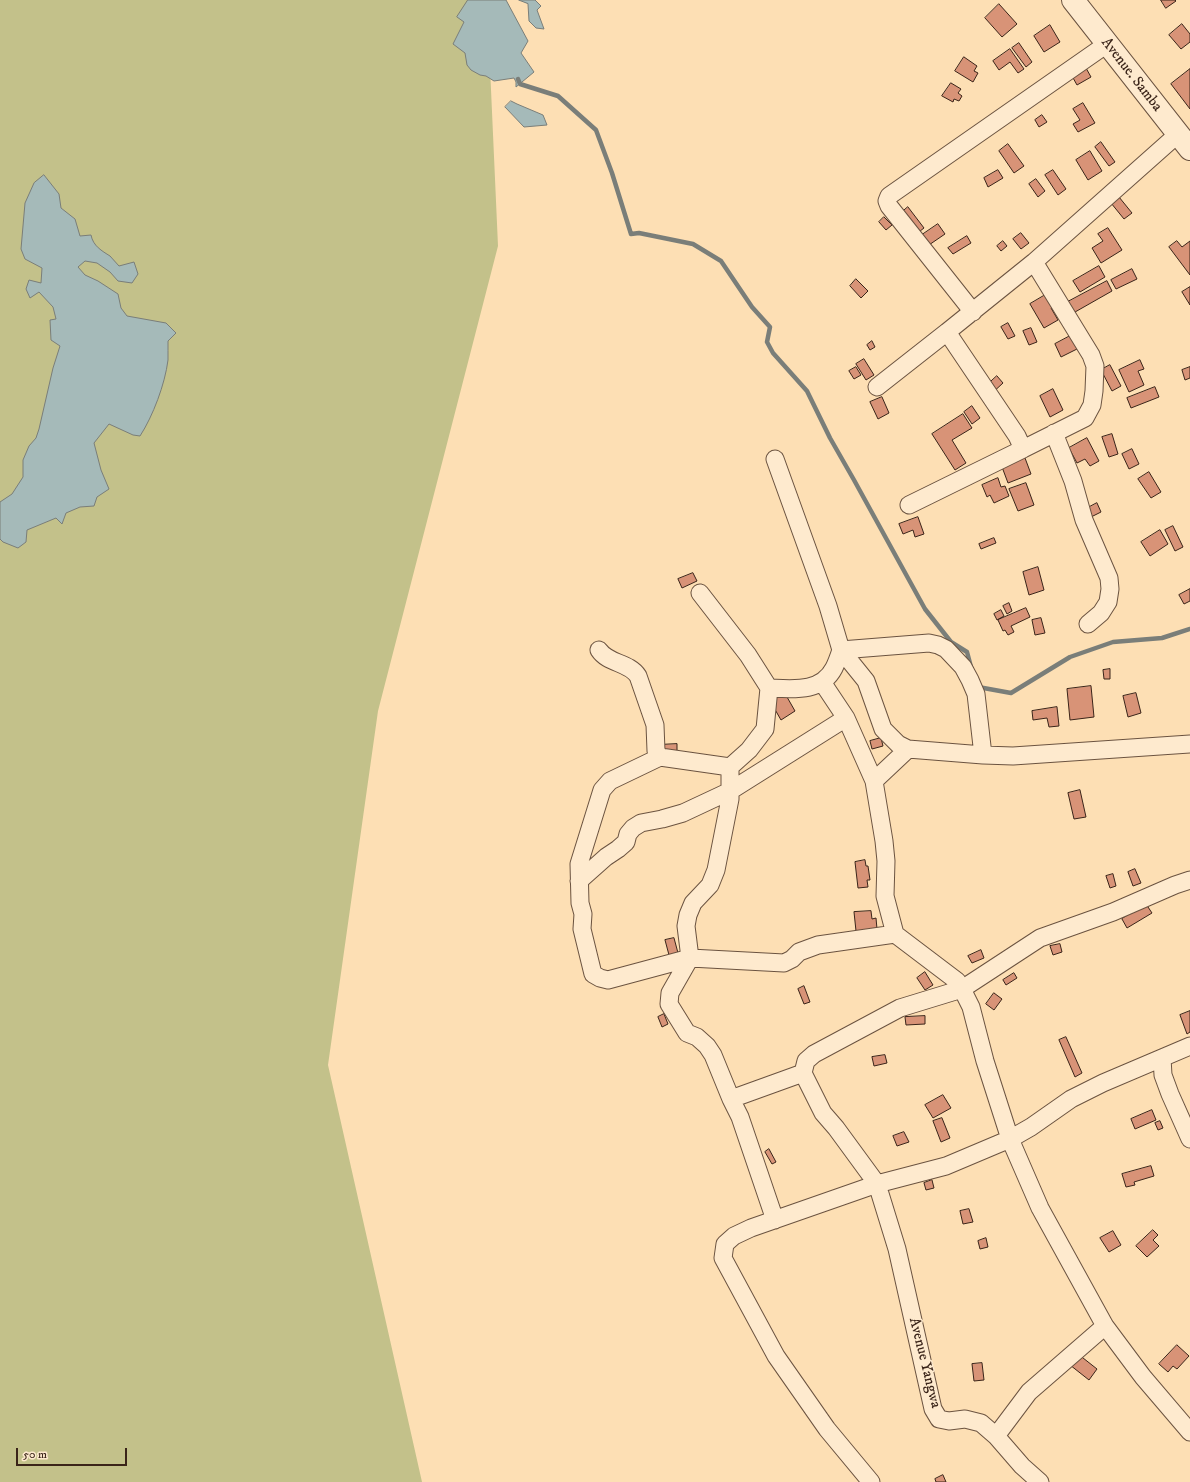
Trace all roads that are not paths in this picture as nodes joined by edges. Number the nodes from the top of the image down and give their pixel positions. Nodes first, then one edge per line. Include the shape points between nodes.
1 (1073, 0) edge
2 (1107, 44) junction
3 (1184, 142) edge
4 (1034, 262) junction
5 (973, 312) junction
6 (947, 332) junction
7 (877, 387) dead end
8 (1054, 433) junction
9 (1023, 449) junction
10 (775, 459) dead end
11 (909, 504) dead end
12 (700, 593) dead end
13 (1088, 624) dead end
14 (599, 650) dead end
15 (841, 650) junction
16 (822, 682) junction
17 (769, 688) junction
18 (846, 718) junction
19 (1188, 744) edge
20 (908, 749) junction
21 (983, 754) junction
22 (660, 757) junction
23 (730, 766) junction
24 (874, 781) junction
25 (730, 791) junction
26 (1190, 880) edge
27 (579, 881) junction
28 (895, 934) junction
29 (690, 958) junction
30 (962, 989) junction
31 (1190, 1046) edge
32 (1162, 1058) junction
33 (804, 1073) junction
34 (731, 1099) junction
35 (1010, 1139) junction
36 (1190, 1139) edge
37 (877, 1184) junction
38 (775, 1220) junction
39 (1105, 1326) junction
40 (1190, 1432) edge
41 (996, 1436) junction
42 (871, 1482) edge
43 (1040, 1482) edge

1 - 2 street, Avenue. Samba
2 - 3 street, Avenue. Samba
2 - 5 street via 889,196 889,206
3 - 4 street
4 - 5 street
4 - 8 street via 1091,355 1095,366 1092,405 1085,418
5 - 6 street
6 - 7 street
6 - 9 street via 1017,436
8 - 9 street
8 - 13 street via 1073,481 1084,520 1109,578 1108,602 1101,613
9 - 11 street
10 - 15 street via 828,606
12 - 17 street via 748,655
14 - 22 street via 606,658 633,670 638,676 655,725 656,751
15 - 16 street via 834,669
15 - 20 street via 866,681 883,729
15 - 21 street via 929,643 946,649 963,667 976,694
16 - 17 street via 800,689
16 - 18 street
17 - 23 street via 765,728 749,750
18 - 24 street
18 - 25 street
19 - 21 street via 1013,756
20 - 21 street
20 - 24 street
22 - 23 street
22 - 27 street via 610,781 602,790 579,864
23 - 25 street
24 - 28 street via 886,861 885,896
25 - 27 street via 683,813 641,823 628,834 626,842
25 - 29 street via 716,870 710,884 693,903 688,915 686,926
26 - 30 street via 1113,912 1040,938
27 - 29 street via 582,929 593,974 608,980
28 - 29 street via 818,944 784,963
28 - 30 street via 957,981
29 - 34 street via 670,993 669,1004 686,1033 697,1036 713,1055
30 - 33 street via 900,1008 814,1054 806,1061
30 - 35 street via 971,1007
31 - 32 street
32 - 35 street via 1071,1099
32 - 36 street via 1163,1075
33 - 34 street
33 - 37 street, Avenue Yangwa via 823,1113
34 - 38 street via 740,1117
35 - 37 street via 946,1166
35 - 39 street via 1040,1208
37 - 38 street
37 - 41 street, Avenue Yangwa via 897,1249 933,1409 939,1418 948,1421 965,1419 981,1423
38 - 42 street via 734,1236 725,1244 723,1258 776,1356 827,1429
39 - 40 street
39 - 41 street via 1028,1392
41 - 43 street, Avenue Yangwa

